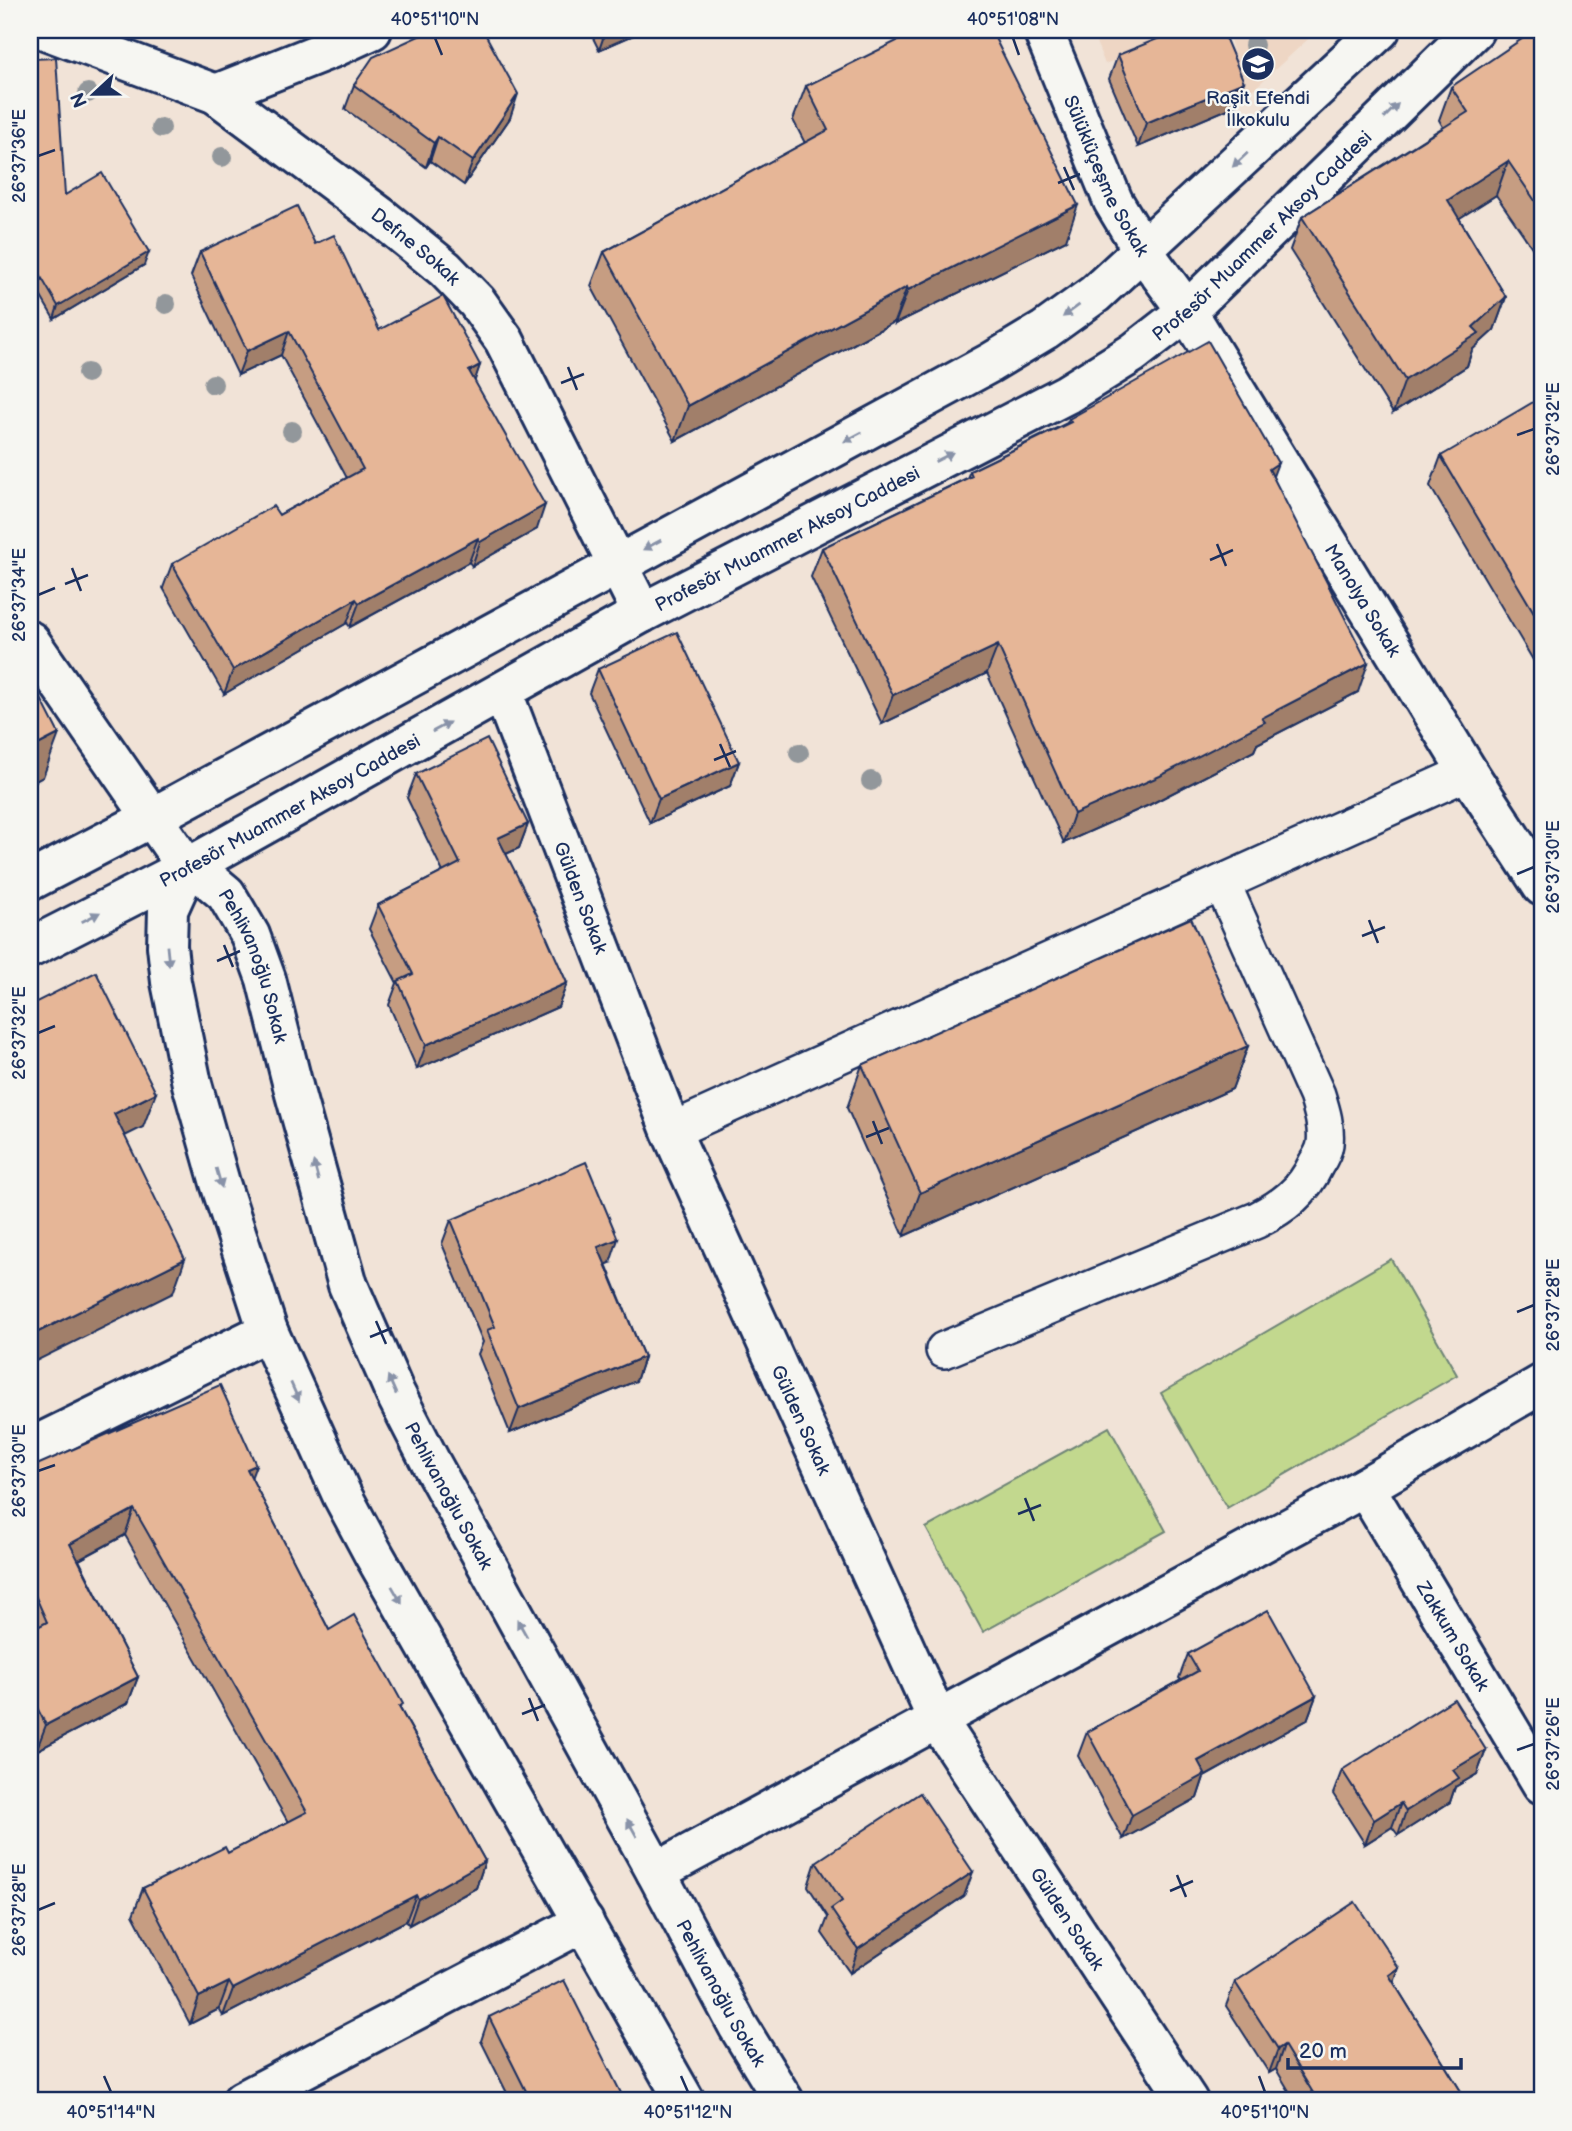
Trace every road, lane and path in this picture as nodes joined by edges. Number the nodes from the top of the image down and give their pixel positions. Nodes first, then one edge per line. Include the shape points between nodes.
1 (45, 30) edge
2 (372, 30) edge
3 (1044, 30) edge
4 (1380, 30) edge
5 (1474, 30) edge
6 (216, 94) junction
7 (1143, 251) junction
8 (1187, 311) junction
9 (617, 564) junction
10 (642, 613) junction
11 (30, 641) edge
12 (503, 693) junction
13 (1468, 772) junction
14 (153, 817) junction
15 (187, 868) junction
16 (30, 880) edge
17 (1222, 883) junction
18 (1542, 886) edge
19 (30, 948) edge
20 (671, 1131) junction
21 (268, 1331) junction
22 (944, 1350) dead end
23 (1542, 1384) edge
24 (30, 1448) edge
25 (1365, 1487) junction
26 (938, 1721) junction
27 (1542, 1784) edge
28 (656, 1872) junction
29 (584, 1922) junction
30 (242, 2101) edge
31 (685, 2101) edge
32 (784, 2101) edge
33 (1188, 2101) edge

1 - 6 street, Defne Sokak
2 - 6 street
3 - 7 street, Sülüklüçeşme Sokak via 1113,201
4 -> 7 street
8 -> 5 street, Profesör Muammer Aksoy Caddesi
6 - 9 street, Defne Sokak via 412,242 477,302 504,340
7 - 8 street, Sülüklüçeşme Sokak
7 -> 9 street via 1095,294 990,363
10 -> 8 street, Profesör Muammer Aksoy Caddesi via 1067,394 1133,353
8 - 13 street, Manolya Sokak
9 - 10 street, Defne Sokak
9 - 14 street
10 - 12 street, Profesör Muammer Aksoy Caddesi
11 - 14 street, Pehlivanoğlu Sokak
15 -> 12 street, Profesör Muammer Aksoy Caddesi
12 - 20 street, Gülden Sokak
13 - 17 lane
13 - 18 street, Manolya Sokak
14 - 15 street, Pehlivanoğlu Sokak
14 - 16 street
19 -> 15 street, Profesör Muammer Aksoy Caddesi
15 -> 21 street via 168,910 171,982 192,1084
28 -> 15 street, Pehlivanoğlu Sokak via 395,1393 348,1284 266,979 250,935 226,894
17 - 20 lane
17 - 22 lane via 1317,1095 1325,1122 1325,1146 1314,1170 1301,1191 1257,1220
20 - 26 street, Gülden Sokak
21 - 24 street
21 -> 29 street via 373,1553
23 - 25 street
25 - 26 street
25 - 27 street, Zakkum Sokak
26 - 28 street
26 - 33 street, Gülden Sokak
28 - 32 street, Pehlivanoğlu Sokak via 738,2026
29 - 30 street
29 - 31 street

